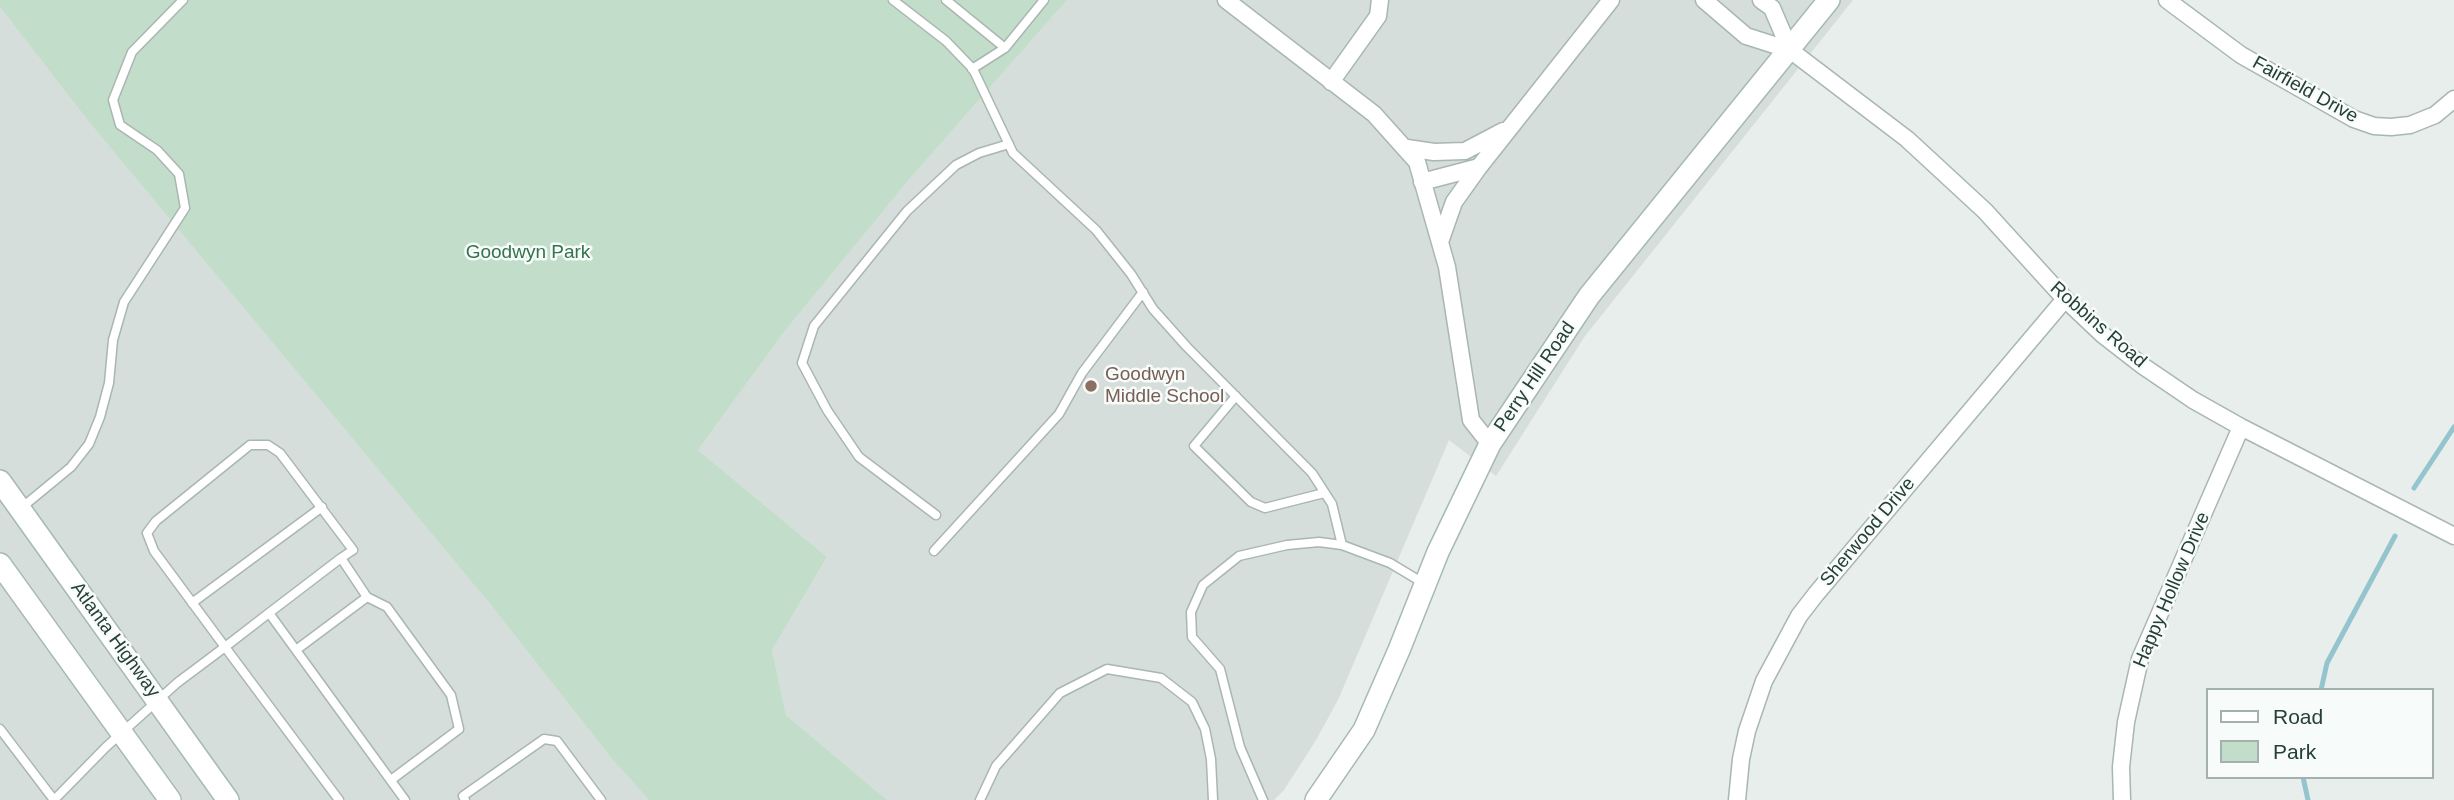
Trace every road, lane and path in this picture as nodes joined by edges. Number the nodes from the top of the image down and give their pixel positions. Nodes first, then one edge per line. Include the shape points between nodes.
1 (183, 0) edge
2 (893, 0) edge
3 (946, 0) edge
4 (1044, 0) edge
5 (1226, 0) edge
6 (1380, 0) edge
7 (1611, 0) edge
8 (1704, 0) edge
9 (1761, 0) edge
10 (1829, 0) edge
11 (2166, 0) edge
12 (1005, 48) junction
13 (1790, 50) junction
14 (972, 69) junction
15 (1331, 82) junction
16 (2454, 99) edge
17 (1508, 128) junction
18 (1009, 144) junction
19 (1407, 148) junction
20 (1479, 167) junction
21 (1422, 182) junction
22 (1441, 239) junction
23 (1143, 292) junction
24 (2065, 299) junction
25 (1236, 396) junction
26 (2241, 427) junction
27 (1490, 444) junction
28 (0, 481) edge
29 (1324, 493) junction
30 (322, 507) junction
31 (20, 509) junction
32 (936, 515) dead end
33 (2454, 537) edge
34 (1342, 545) junction
35 (934, 551) dead end
36 (341, 558) junction
37 (0, 564) edge
38 (1425, 584) junction
39 (367, 597) junction
40 (192, 603) junction
41 (269, 613) junction
42 (225, 647) junction
43 (296, 650) junction
44 (158, 700) junction
45 (0, 729) edge
46 (121, 734) junction
47 (391, 780) junction
48 (462, 799) edge
49 (54, 800) edge
50 (170, 800) edge
51 (228, 800) edge
52 (339, 800) edge
53 (405, 800) edge
54 (601, 800) edge
55 (980, 800) edge
56 (1213, 800) edge
57 (1263, 800) edge
58 (1316, 800) edge
59 (1737, 800) edge
60 (2122, 800) edge

1 - 31 lane via 132,52 113,100 120,125 157,150 179,174 185,208 124,302 113,340 109,383 89,444 71,467
2 - 14 lane via 946,41
3 - 12 lane
4 - 12 lane
5 - 15 street
6 - 15 street via 1378,16
7 - 17 street
8 - 13 street via 1746,36
9 - 13 street via 1772,8
10 - 13 main road, Perry Hill Road
11 - 16 street, Fairfield Drive via 2241,55 2374,126 2410,125 2435,115
12 - 14 lane
13 - 24 street, Robbins Road via 1950,176
13 - 27 main road, Perry Hill Road via 1589,296
14 - 18 lane
15 - 19 street via 1374,114
17 - 19 street via 1465,151
17 - 20 street
18 - 23 lane via 1013,153 1097,230
18 - 32 lane via 956,165 907,211 814,326 802,363 859,457
19 - 21 street via 1418,162
20 - 21 street
20 - 22 street via 1454,202
21 - 22 street
22 - 27 street via 1471,421
23 - 25 lane via 1153,309
23 - 35 lane via 1082,373 1059,414
24 - 26 street, Robbins Road via 2143,366
24 - 59 street, Sherwood Drive via 1800,616 1764,681 1747,731
25 - 29 lane via 1312,473
25 - 29 lane via 1194,446 1251,502 1265,508
26 - 33 street, Robbins Road
26 - 60 street, Happy Hollow Drive via 2140,659 2126,722
27 - 38 main road, Perry Hill Road
28 - 31 main road, Atlanta Highway
29 - 34 lane via 1332,505
30 - 36 lane via 353,550
30 - 40 lane
30 - 40 lane via 280,453 268,445 250,445 147,533 154,551
31 - 44 main road, Atlanta Highway
34 - 38 lane via 1390,563
34 - 57 lane via 1287,545 1239,556 1203,585 1191,612 1192,637 1220,669 1240,747
36 - 39 lane
36 - 41 lane
37 - 46 main road
38 - 58 main road, Perry Hill Road via 1364,730
39 - 43 lane
39 - 47 lane via 387,607 451,695 459,729
40 - 42 lane
41 - 42 lane
41 - 43 lane
42 - 44 lane
42 - 52 lane
43 - 47 lane
44 - 46 lane
44 - 51 main road, Atlanta Highway
45 - 49 lane
46 - 49 lane
46 - 50 main road
47 - 53 lane
48 - 54 lane via 544,739 557,741
55 - 56 lane via 996,766 1060,693 1107,669 1161,678 1192,702 1205,729

